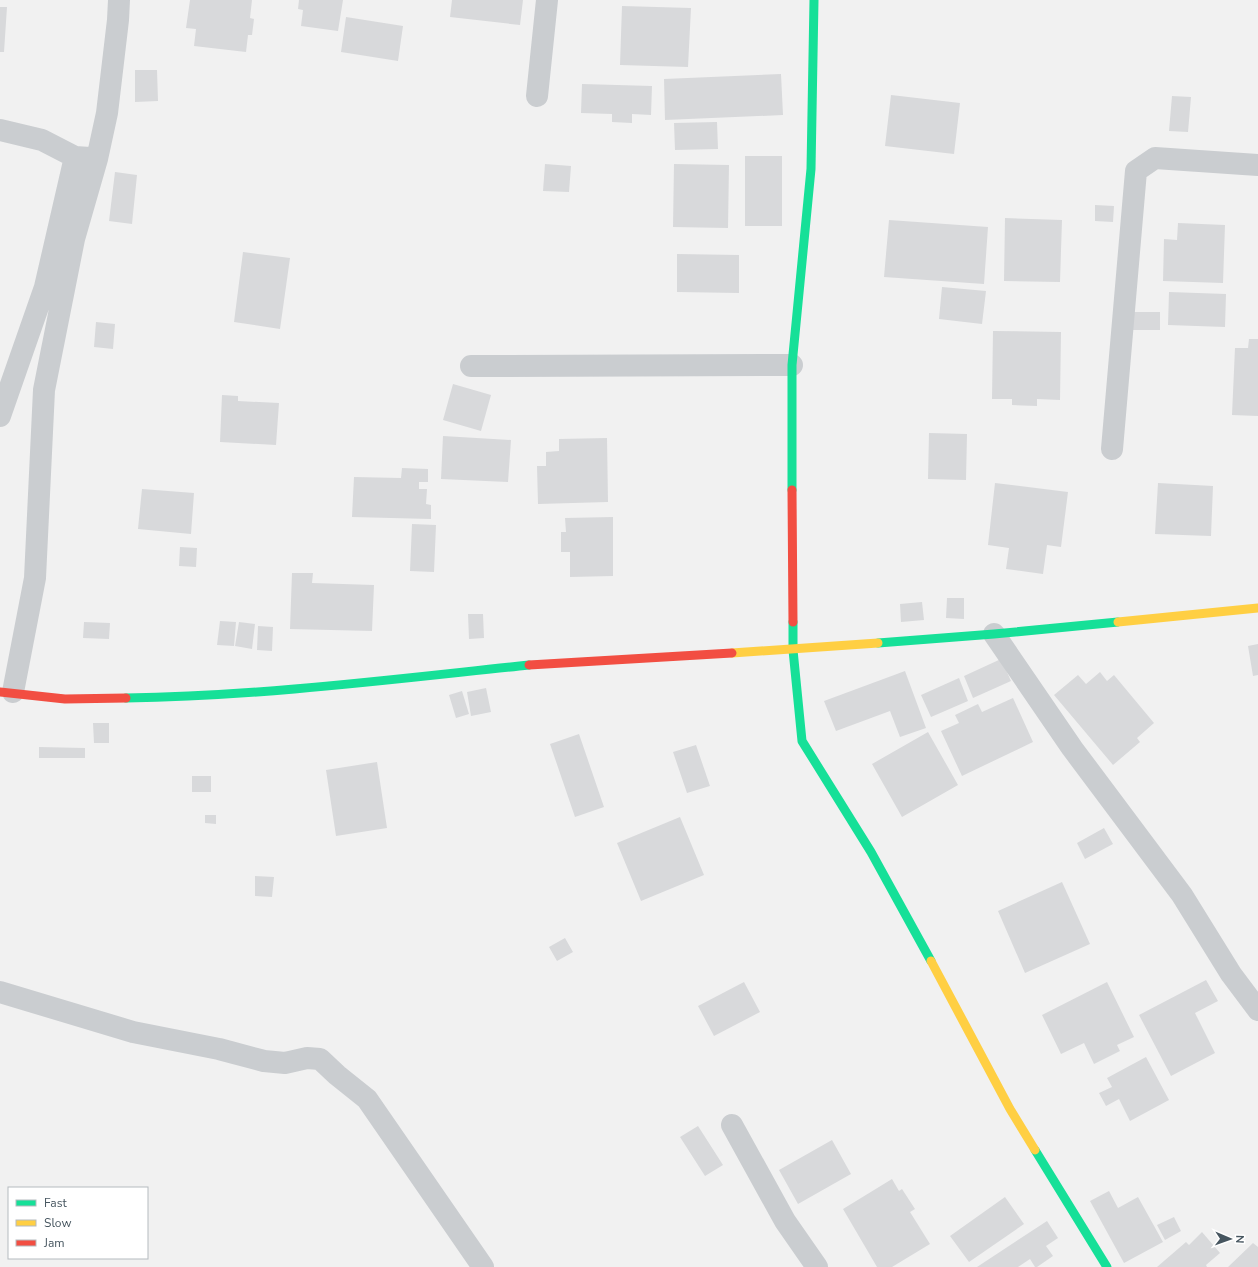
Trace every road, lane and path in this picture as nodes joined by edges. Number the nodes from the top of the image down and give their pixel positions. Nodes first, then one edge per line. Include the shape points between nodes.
1 (119, 0) edge
2 (547, 0) edge
3 (814, 0) edge
4 (537, 96) dead end
5 (0, 130) edge
6 (75, 157) junction
7 (98, 159) junction
8 (1258, 165) edge
9 (792, 365) junction
10 (471, 366) dead end
11 (0, 416) edge
12 (1112, 449) dead end
13 (1258, 608) edge
14 (994, 634) junction
15 (792, 650) junction
16 (7, 692) edge
17 (0, 992) edge
18 (1258, 1010) edge
19 (732, 1125) dead end
20 (483, 1267) edge
21 (817, 1267) edge
22 (1107, 1267) edge

1 - 7 street via 107,113
2 - 4 street
3 - 9 street via 811,169
5 - 6 street via 42,140
6 - 7 street
6 - 11 street via 45,287
7 - 16 street via 74,239 44,390 35,578
8 - 12 street via 1156,158 1136,171
9 - 10 street
9 - 15 street
13 - 14 street
14 - 15 street
14 - 18 street via 1072,748 1182,895 1231,974
15 - 16 street via 539,664 311,688 184,697 65,699
15 - 22 street via 802,741 875,859 1010,1109
17 - 20 street via 133,1032 264,1061 285,1063 307,1058 320,1059 366,1099
19 - 21 street via 785,1221

